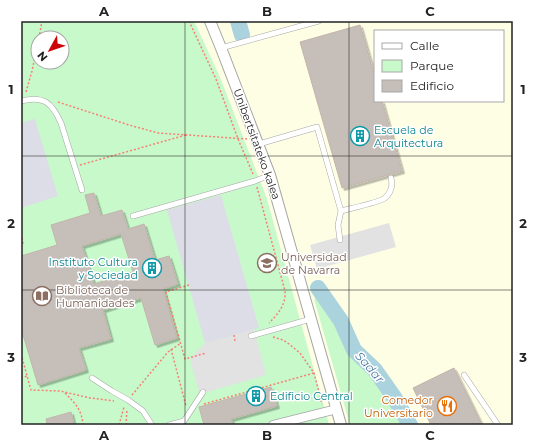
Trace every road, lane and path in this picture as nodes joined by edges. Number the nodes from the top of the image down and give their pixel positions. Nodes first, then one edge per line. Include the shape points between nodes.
1 (189, 21) edge
2 (210, 21) edge
3 (320, 21) edge
4 (221, 48) junction
5 (32, 70) edge
6 (23, 100) edge
7 (42, 100) junction
8 (188, 135) junction
9 (238, 139) junction
10 (255, 142) junction
11 (74, 166) junction
12 (270, 175) junction
13 (391, 178) dead end
14 (255, 181) junction
15 (82, 190) dead end
16 (341, 211) junction
17 (132, 216) dead end
18 (21, 234) edge
19 (340, 240) dead end
20 (21, 244) edge
21 (189, 285) dead end
22 (311, 319) junction
23 (257, 334) junction
24 (234, 335) dead end
25 (251, 336) dead end
26 (235, 341) dead end
27 (181, 343) junction
28 (171, 350) junction
29 (206, 353) dead end
30 (21, 354) edge
31 (314, 374) junction
32 (464, 375) dead end
33 (27, 376) junction
34 (21, 378) edge
35 (92, 378) dead end
36 (64, 392) junction
37 (203, 392) dead end
38 (128, 400) junction
39 (193, 407) junction
40 (337, 408) junction
41 (324, 412) junction
42 (189, 414) junction
43 (84, 425) edge
44 (119, 425) edge
45 (126, 425) edge
46 (152, 425) edge
47 (169, 425) edge
48 (274, 425) edge
49 (341, 425) edge
50 (498, 425) edge

1 - 9 path via 216,79
2 - 4 street, Unibertsitateko kalea
3 - 4 lane
4 - 10 street, Unibertsitateko kalea
5 - 6 path
6 - 7 lane
7 - 8 path via 53,101 158,133
7 - 11 lane via 50,105 61,123
8 - 9 path
8 - 11 path
9 - 10 path
9 - 14 path
10 - 12 street, Unibertsitateko kalea
10 - 16 lane via 317,126
11 - 15 lane
12 - 14 lane
12 - 22 street, Unibertsitateko kalea
13 - 16 lane via 389,193 384,199
14 - 17 lane
14 - 23 path via 286,298 273,319
16 - 19 lane via 338,225
18 - 20 path via 24,243
21 - 27 path via 166,292
22 - 23 lane
22 - 40 street, Unibertsitateko kalea
23 - 25 lane
23 - 31 path via 290,344 300,353
24 - 26 path
27 - 28 path
27 - 29 path via 186,359
28 - 38 path
28 - 42 path
30 - 33 path
31 - 39 path
31 - 41 path
32 - 50 lane
33 - 34 path
33 - 36 path via 31,390
35 - 38 lane
36 - 38 path via 121,402
36 - 43 path via 78,407
37 - 39 lane
38 - 44 path
38 - 45 path
38 - 46 lane via 143,411
39 - 42 lane
40 - 41 street
40 - 49 street, Unibertsitateko kalea
41 - 48 street
42 - 47 lane via 184,421

